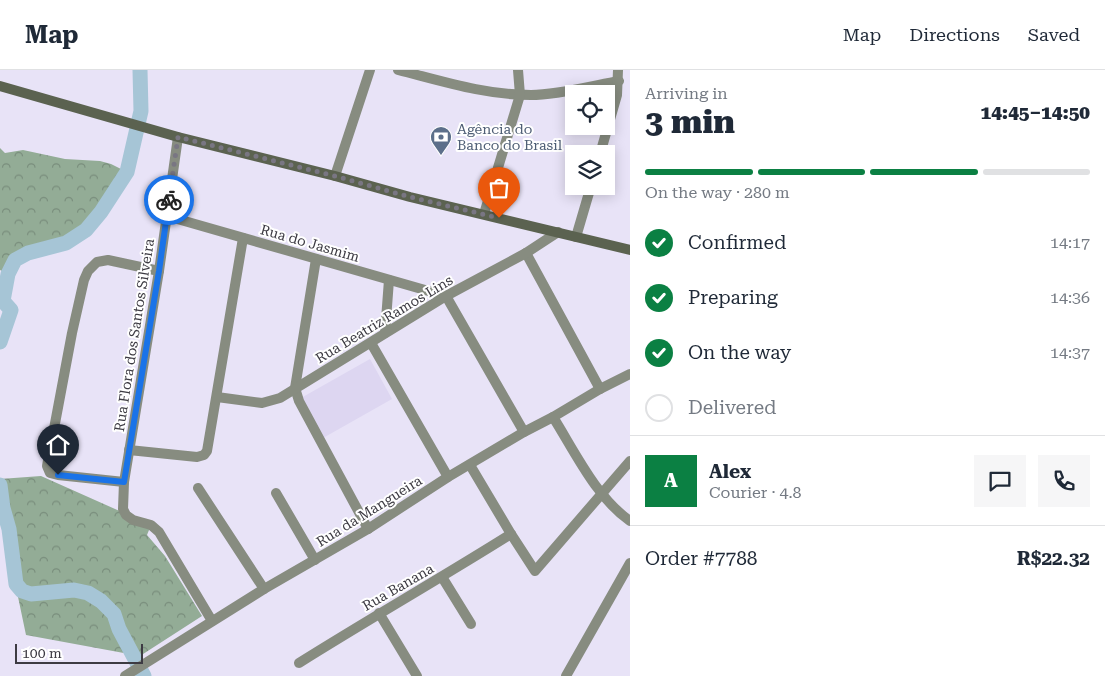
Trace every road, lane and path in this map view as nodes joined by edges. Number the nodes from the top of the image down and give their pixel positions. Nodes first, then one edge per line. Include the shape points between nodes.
1 (370, 70) edge
2 (398, 70) edge
3 (518, 70) edge
4 (618, 70) edge
5 (619, 81) junction
6 (0, 86) edge
7 (520, 95) junction
8 (178, 137) junction
9 (603, 145) edge
10 (335, 176) junction
11 (588, 195) edge
12 (484, 214) junction
13 (167, 216) junction
14 (558, 232) junction
15 (576, 236) junction
16 (243, 238) junction
17 (630, 250) edge
18 (526, 253) junction
19 (316, 259) junction
20 (159, 271) junction
21 (389, 280) junction
22 (446, 296) junction
23 (386, 333) junction
24 (371, 343) junction
25 (630, 374) edge
26 (295, 388) junction
27 (600, 389) junction
28 (217, 397) junction
29 (553, 417) junction
30 (524, 432) junction
31 (129, 450) junction
32 (630, 461) edge
33 (470, 465) junction
34 (448, 477) junction
35 (124, 482) junction
36 (198, 488) dead end
37 (276, 493) dead end
38 (602, 494) junction
39 (630, 521) edge
40 (368, 530) junction
41 (511, 534) junction
42 (315, 560) junction
43 (630, 563) edge
44 (442, 577) junction
45 (264, 590) junction
46 (379, 613) junction
47 (212, 621) junction
48 (472, 624) dead end
49 (299, 663) dead end
50 (129, 674) edge
51 (417, 676) edge
52 (566, 676) edge

1 - 10 street
2 - 7 street via 463,88
3 - 7 street
4 - 5 street
5 - 7 street
5 - 9 street
6 - 8 street
7 - 12 street
8 - 10 street
8 - 13 street, Rua Flora dos Santos Silveira
10 - 12 street
11 - 15 street
12 - 14 street
13 - 16 street, Rua do Jasmim
13 - 20 street, Rua Flora dos Santos Silveira
14 - 15 street
14 - 18 street, Rua Beatriz Ramos Lins
15 - 17 street
16 - 19 street, Rua do Jasmim
16 - 28 street
18 - 22 street, Rua Beatriz Ramos Lins
18 - 27 street
19 - 21 street, Rua do Jasmim
19 - 26 street
20 - 31 street, Rua Flora dos Santos Silveira
20 - 35 street via 108,260 97,262 88,271 72,333 47,466 50,472 58,475
21 - 22 street, Rua do Jasmim
21 - 23 street
22 - 23 street, Rua Beatriz Ramos Lins
22 - 30 street
23 - 24 street, Rua Beatriz Ramos Lins
24 - 26 street, Rua Beatriz Ramos Lins
24 - 34 street
25 - 27 street, Rua da Mangueira
26 - 28 street, Rua Beatriz Ramos Lins via 280,398 262,403
26 - 40 street
27 - 29 street, Rua da Mangueira
28 - 31 street via 204,455
29 - 30 street, Rua da Mangueira
29 - 38 street
30 - 33 street, Rua da Mangueira
31 - 35 street, Rua Flora dos Santos Silveira
32 - 38 street
33 - 34 street, Rua da Mangueira
33 - 41 street
34 - 40 street, Rua da Mangueira
35 - 47 street, Rua Flora dos Santos Silveira via 123,509 126,515 151,525 159,532
36 - 45 street
37 - 42 street
38 - 39 street
38 - 41 street via 535,571
40 - 42 street, Rua da Mangueira
41 - 44 street, Rua Banana
42 - 45 street, Rua da Mangueira
43 - 52 street
44 - 46 street, Rua Banana
44 - 48 street
45 - 47 street, Rua da Mangueira
46 - 49 street, Rua Banana
46 - 51 street
47 - 50 street, Rua da Mangueira

